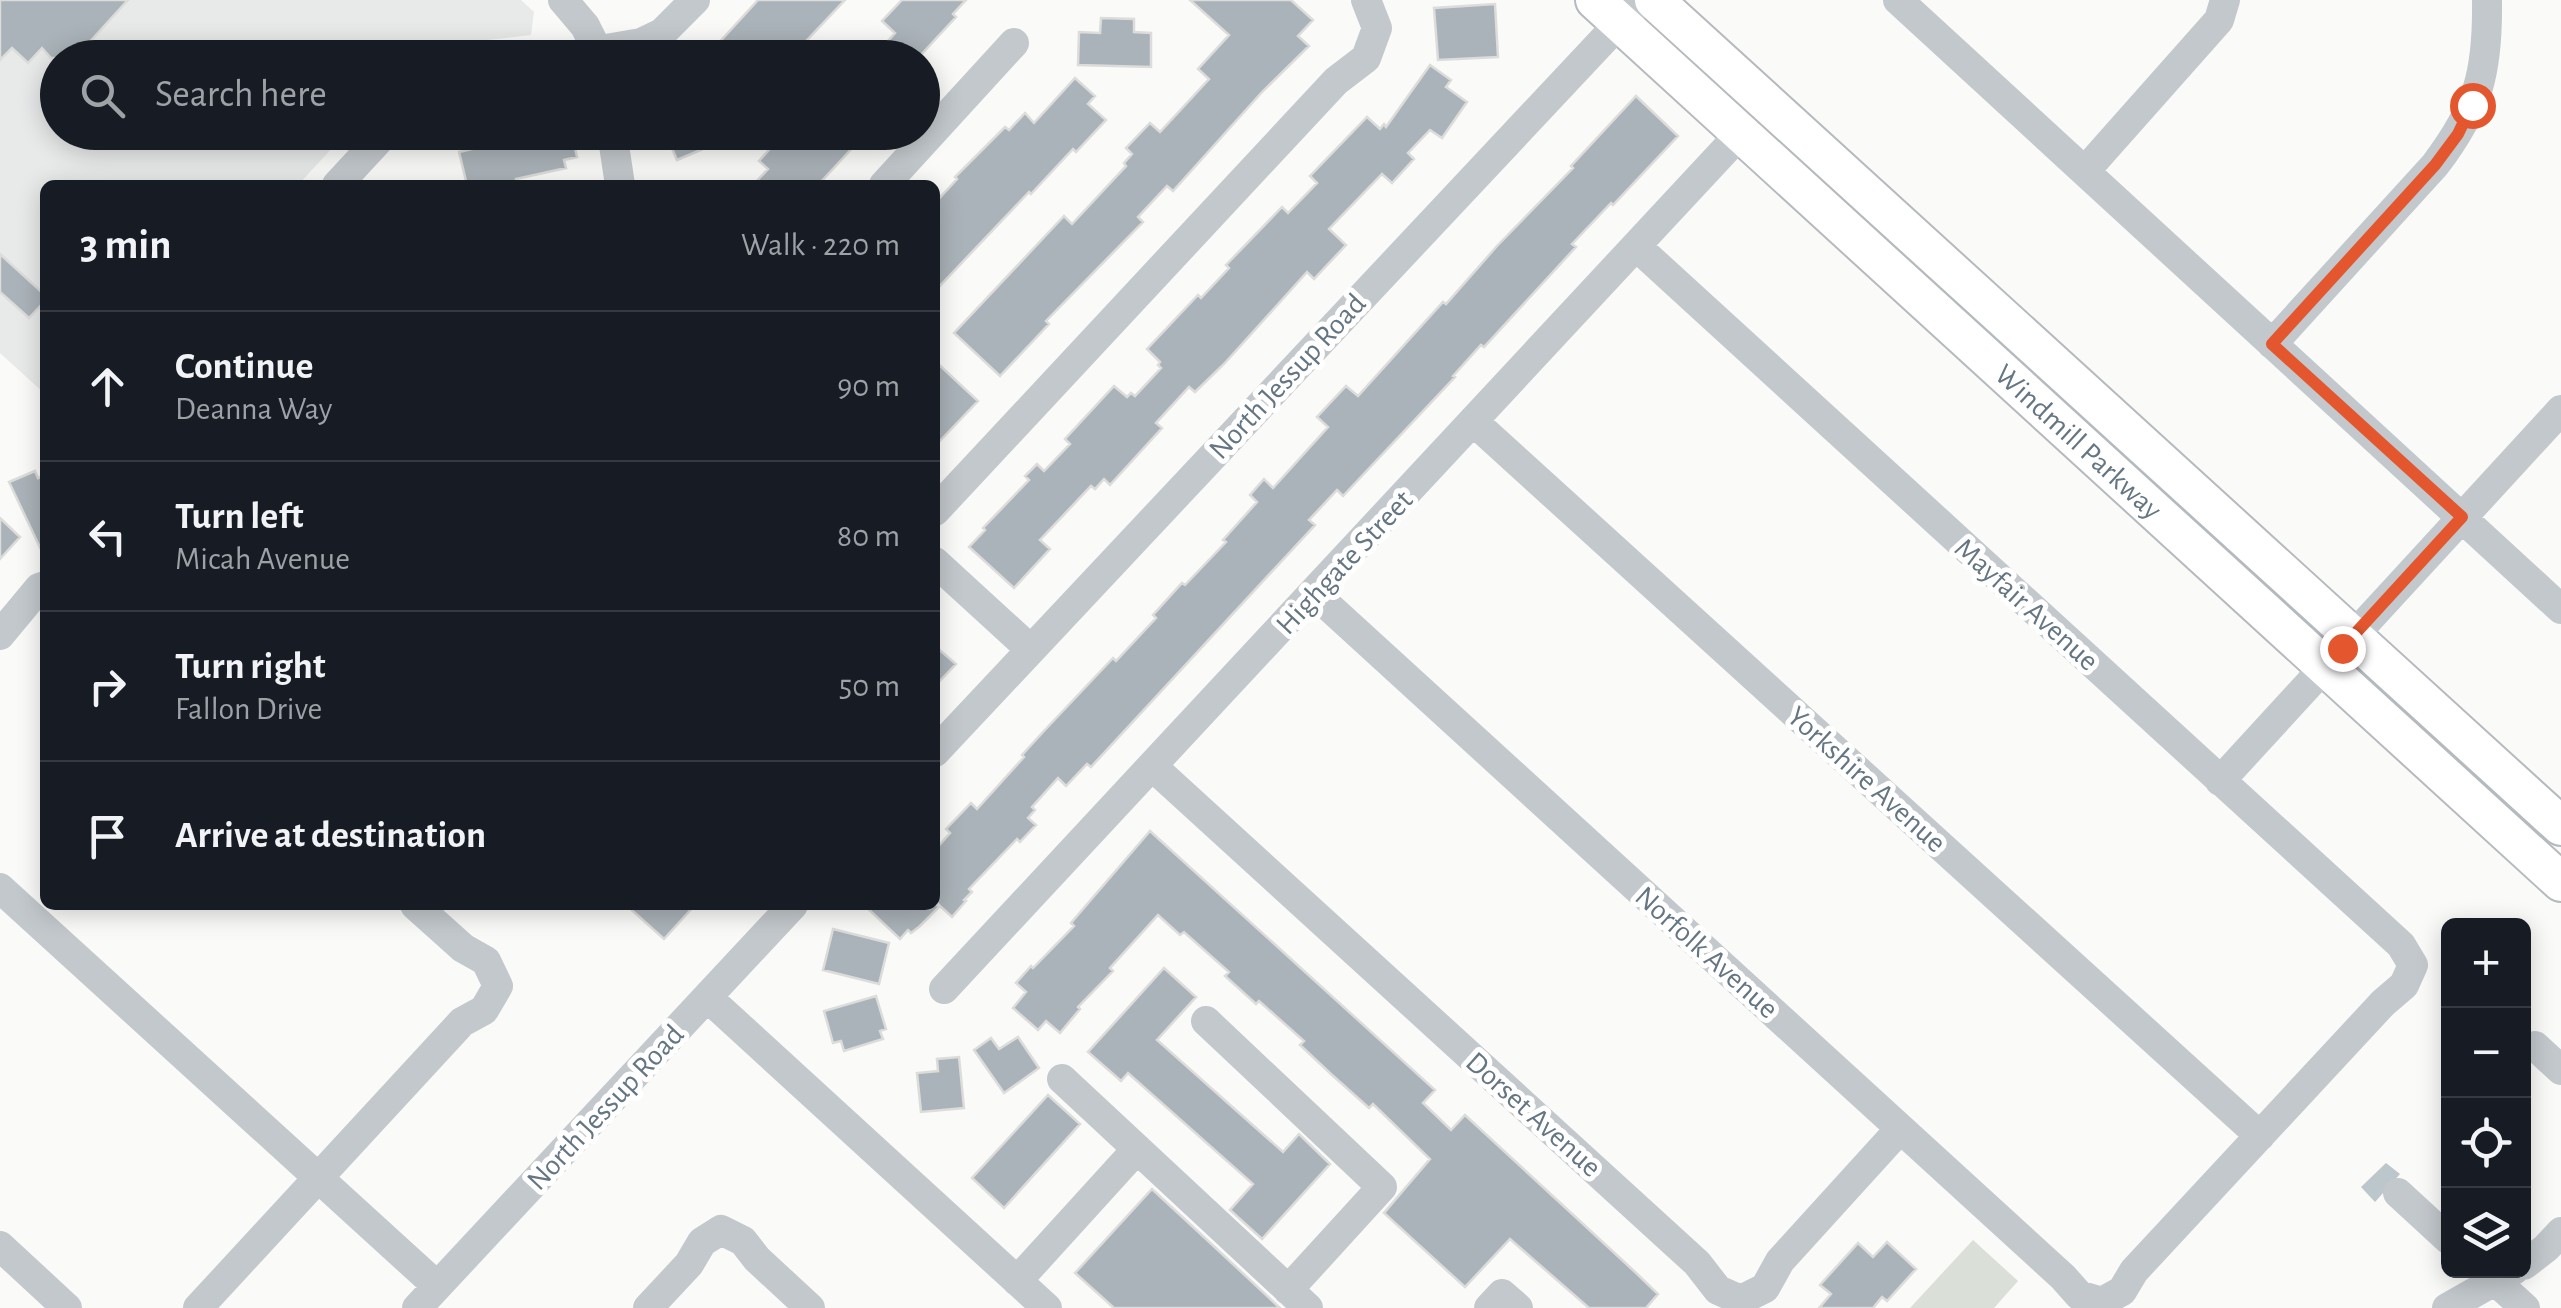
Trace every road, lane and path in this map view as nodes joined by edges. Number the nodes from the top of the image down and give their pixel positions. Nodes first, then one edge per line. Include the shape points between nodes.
1 (563, 0) edge
2 (695, 0) edge
3 (1366, 0) edge
4 (1654, 0) edge
5 (1898, 0) edge
6 (2225, 0) edge
7 (2486, 0) edge
8 (1618, 7) edge
9 (592, 40) edge
10 (646, 40) edge
11 (1014, 43) dead end
12 (940, 124) edge
13 (1742, 133) junction
14 (369, 150) edge
15 (615, 150) edge
16 (916, 150) edge
17 (2084, 170) junction
18 (342, 180) edge
19 (619, 180) edge
20 (889, 180) edge
21 (1637, 247) junction
22 (2272, 344) junction
23 (2561, 410) edge
24 (1474, 422) junction
25 (940, 506) edge
26 (2462, 517) junction
27 (940, 567) edge
28 (40, 588) edge
29 (1315, 594) junction
30 (2561, 609) edge
31 (0, 634) edge
32 (1030, 649) junction
33 (2340, 650) junction
34 (940, 747) edge
35 (1153, 767) junction
36 (2220, 780) junction
37 (2561, 826) edge
38 (2561, 882) edge
39 (0, 888) edge
40 (420, 910) edge
41 (787, 910) edge
42 (944, 989) dead end
43 (707, 997) junction
44 (1206, 1021) dead end
45 (2534, 1046) dead end
46 (2561, 1070) edge
47 (1062, 1079) dead end
48 (1900, 1129) junction
49 (2260, 1136) junction
50 (1137, 1149) junction
51 (319, 1178) junction
52 (2398, 1193) dead end
53 (2441, 1232) edge
54 (2561, 1232) edge
55 (0, 1246) edge
56 (2531, 1259) edge
57 (2492, 1278) edge
58 (2501, 1278) edge
59 (1017, 1280) junction
60 (427, 1297) edge
61 (1298, 1299) edge
62 (67, 1308) edge
63 (198, 1308) edge
64 (648, 1308) edge
65 (810, 1308) edge
66 (1047, 1308) edge
67 (1489, 1308) edge
68 (1518, 1308) edge
69 (2447, 1308) edge
70 (2524, 1308) edge

1 - 9 street
2 - 10 street
3 - 25 street via 1377,28 1366,58 1336,81
4 - 33 main road, Windmill Parkway
5 - 17 street
6 - 17 street via 2220,20
7 - 22 street via 2483,70 2458,134
8 - 13 main road, Windmill Parkway
8 - 32 street, North Jessup Road
11 - 12 street
13 - 21 street, Highgate Street
13 - 33 main road, Windmill Parkway
14 - 18 street
15 - 19 street
16 - 20 street
17 - 22 street
21 - 24 street, Highgate Street
21 - 36 street, Mayfair Avenue
22 - 26 street
23 - 26 street
24 - 29 street, Highgate Street
24 - 49 street, Yorkshire Avenue
26 - 30 street
26 - 33 street
27 - 32 street
28 - 31 street
29 - 35 street, Highgate Street
29 - 48 street, Norfolk Avenue
32 - 34 street, North Jessup Road
33 - 36 street
33 - 37 main road, Windmill Parkway
33 - 38 main road, Windmill Parkway
35 - 42 street, Highgate Street
35 - 48 street, Dorset Avenue via 1697,1262 1718,1290 1741,1300 1765,1288 1780,1260
36 - 49 street, Mayfair Avenue via 2401,945 2413,964 2404,986
39 - 51 street
40 - 51 street via 486,962 498,986 484,1010 462,1022
41 - 43 street, North Jessup Road
43 - 59 street
43 - 60 street, North Jessup Road
44 - 61 street via 1382,1187
45 - 46 street
47 - 50 street
48 - 49 street, Norfolk Avenue via 2079,1295 2102,1302 2122,1291
50 - 59 street
50 - 61 street
51 - 60 street
51 - 63 street
52 - 53 street
54 - 56 street
55 - 62 street
57 - 69 street
58 - 70 street
59 - 66 street
64 - 65 street via 702,1242 721,1230 743,1241
67 - 68 street via 1502,1294

